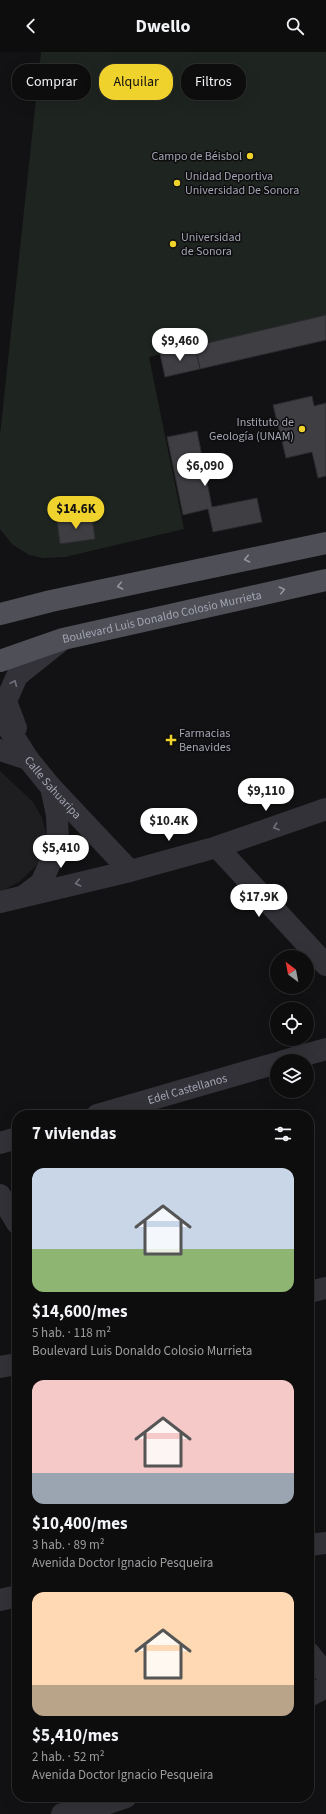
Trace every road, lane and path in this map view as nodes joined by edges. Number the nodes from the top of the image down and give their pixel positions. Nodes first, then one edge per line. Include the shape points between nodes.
1 (326, 542) edge
2 (326, 580) edge
3 (0, 614) edge
4 (63, 639) junction
5 (0, 661) edge
6 (0, 715) edge
7 (0, 750) edge
8 (28, 759) junction
9 (50, 786) junction
10 (326, 809) edge
11 (217, 847) junction
12 (130, 871) junction
13 (25, 895) junction
14 (0, 902) edge
15 (326, 965) edge
16 (326, 1049) edge
17 (308, 1054) edge
18 (270, 1065) edge
19 (114, 1110) edge
20 (12, 1139) edge
21 (0, 1143) edge
22 (0, 1195) edge
23 (12, 1215) edge
24 (326, 1288) edge
25 (314, 1291) edge
26 (12, 1365) edge
27 (0, 1367) edge
28 (326, 1542) edge
29 (314, 1544) edge
30 (12, 1597) edge
31 (0, 1600) edge
32 (314, 1660) edge
33 (326, 1674) edge
34 (326, 1687) edge
35 (314, 1693) edge
36 (112, 1802) edge
37 (62, 1814) edge

1 -> 3 main road
4 -> 2 main road, Boulevard Luis Donaldo Colosio Murrieta
4 - 5 main road, Boulevard Luis Donaldo Colosio Murrieta
8 -> 4 street via 6,701 17,676
6 - 8 street, Calle Sahuaripa
7 - 8 street
8 - 9 street, Calle Sahuaripa
9 - 12 street, Calle Sahuaripa
9 - 13 street via 57,815 58,846 41,884
10 -> 11 street
11 - 12 street
11 - 15 street
12 -> 13 street
13 - 14 street
16 - 17 street
18 - 19 street, Edel Castellanos
20 - 21 street
22 - 23 street
24 - 25 street
26 - 27 street
28 - 29 street
30 - 31 street
32 - 33 street
34 - 35 street
36 - 37 street

